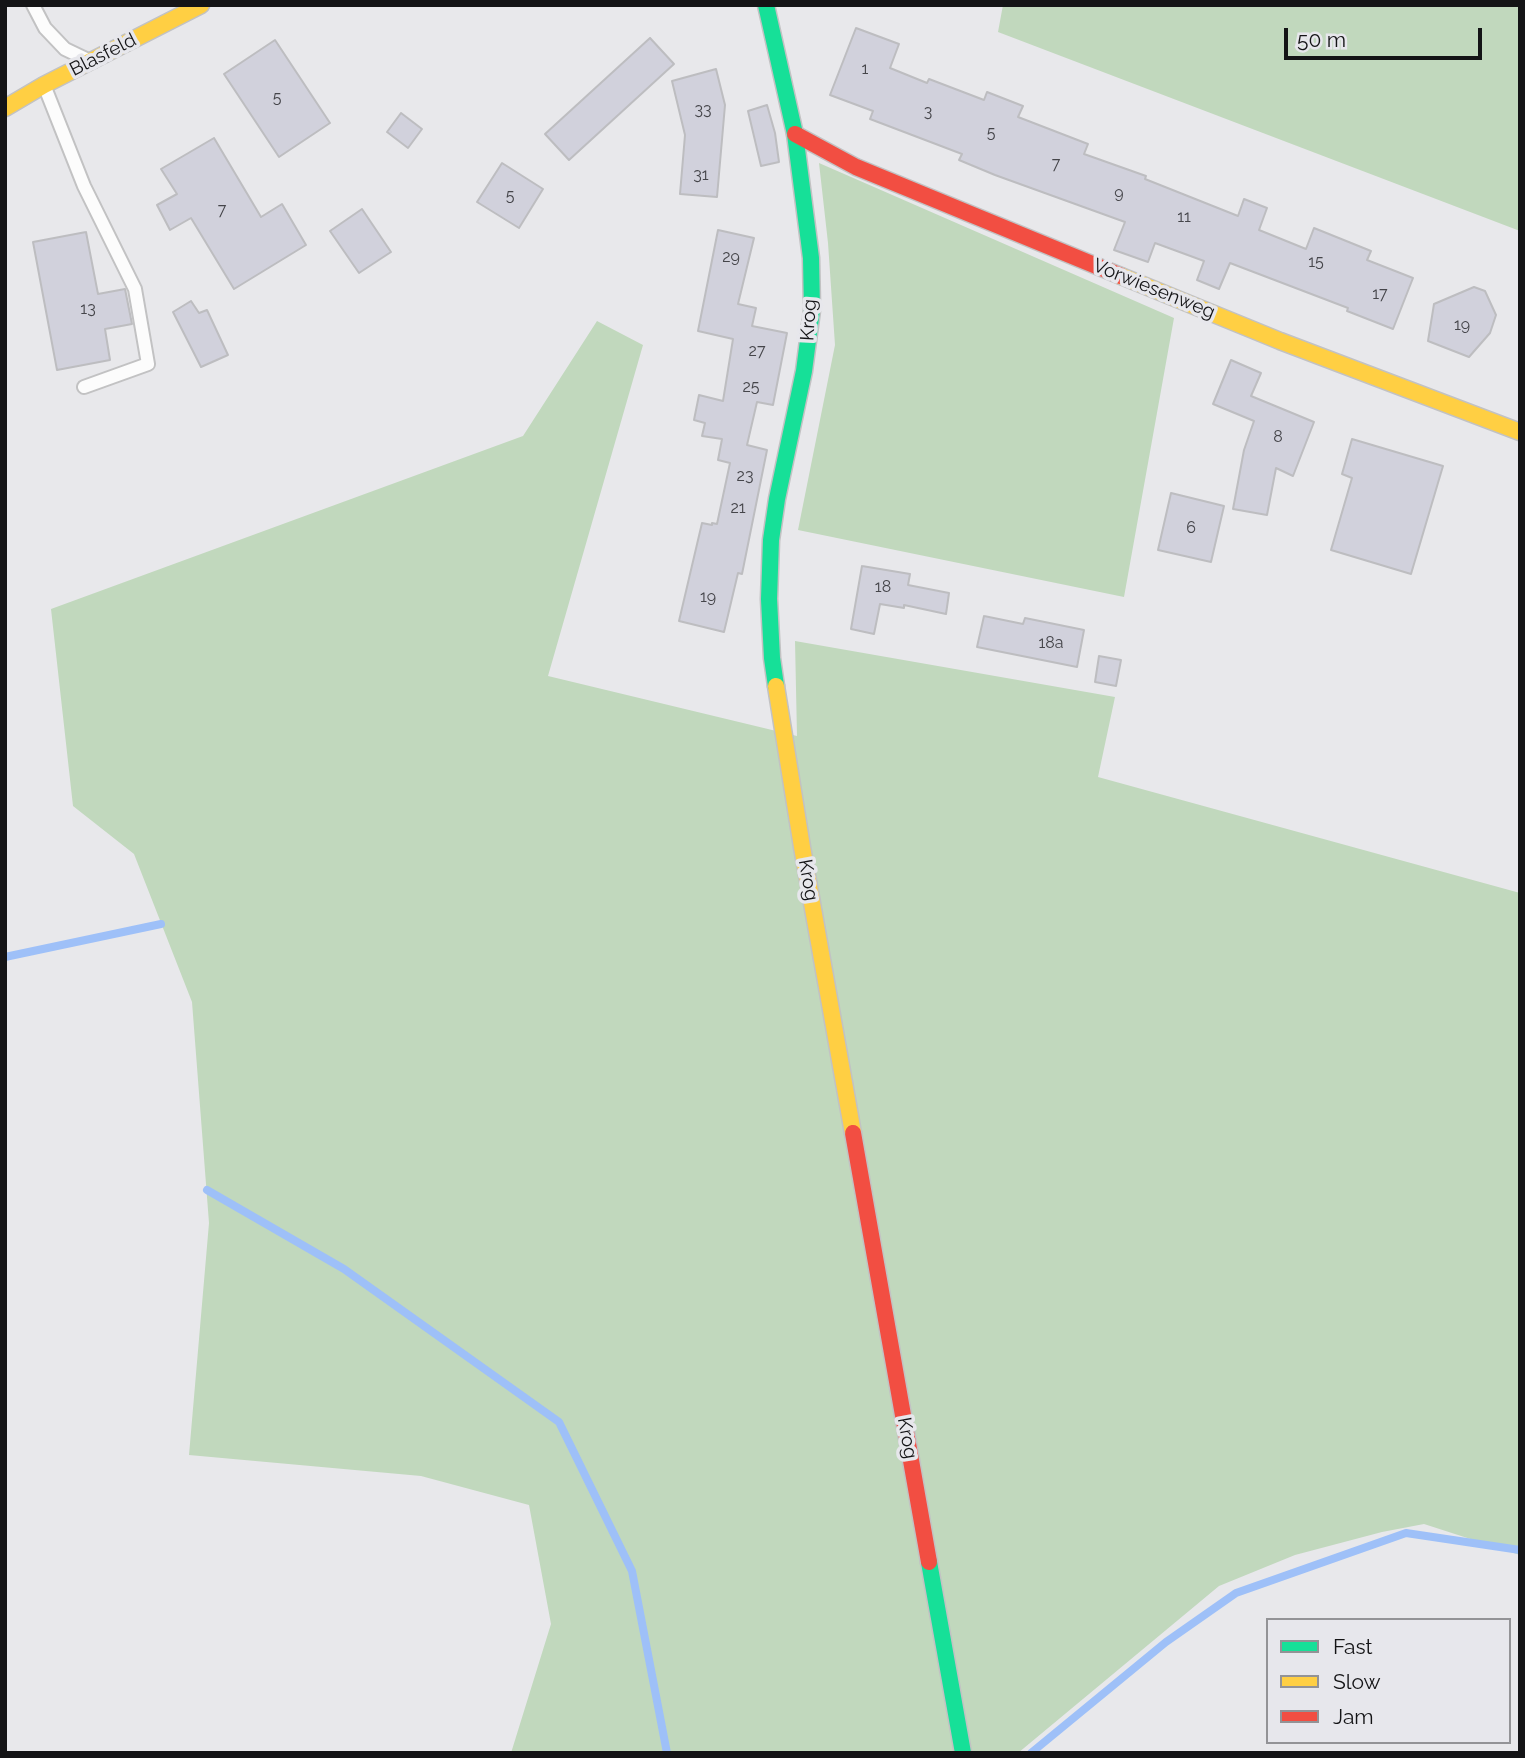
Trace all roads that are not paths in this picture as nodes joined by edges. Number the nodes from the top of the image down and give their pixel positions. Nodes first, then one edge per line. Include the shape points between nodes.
1 (33, 5) edge
2 (201, 5) edge
3 (766, 5) edge
4 (91, 61) junction
5 (44, 85) junction
6 (5, 108) edge
7 (795, 134) junction
8 (84, 387) dead end
9 (1520, 432) edge
10 (963, 1753) edge

1 - 4 lane via 45,28 65,49
2 - 4 street, Blasfeld
3 - 7 street, Krog
4 - 5 street, Blasfeld
5 - 6 street, Blasfeld
5 - 8 lane via 84,186 135,289 148,365
7 - 9 street, Vorwiesenweg via 856,166 1288,344
7 - 10 street, Krog via 811,258 812,310 771,540 772,659

